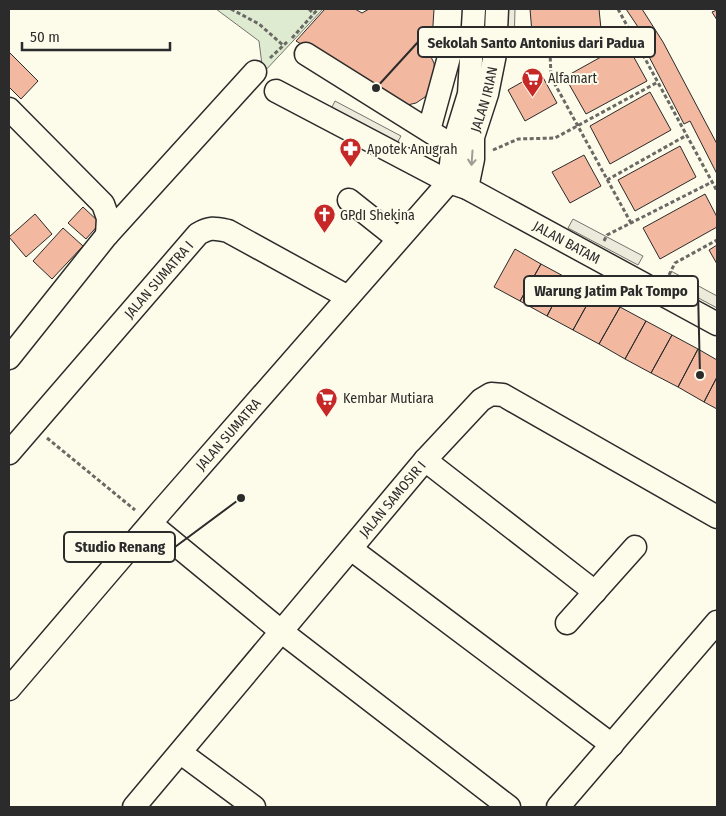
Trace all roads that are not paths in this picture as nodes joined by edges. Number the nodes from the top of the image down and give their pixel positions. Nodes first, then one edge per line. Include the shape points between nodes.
1 (474, 9) edge
2 (497, 9) edge
3 (452, 46) dead end
4 (306, 54) dead end
5 (255, 72) dead end
6 (276, 91) dead end
7 (9, 109) edge
8 (428, 130) junction
9 (453, 146) junction
10 (458, 185) junction
11 (349, 200) dead end
12 (107, 235) junction
13 (398, 239) junction
14 (348, 297) junction
15 (717, 324) edge
16 (9, 358) edge
17 (9, 453) edge
18 (425, 460) junction
19 (717, 517) edge
20 (151, 524) junction
21 (635, 547) dead end
22 (351, 549) junction
23 (595, 592) junction
24 (717, 622) edge
25 (567, 623) dead end
26 (282, 632) junction
27 (9, 689) edge
28 (612, 745) junction
29 (181, 753) junction
30 (134, 807) edge
31 (254, 807) edge
32 (509, 807) edge
33 (558, 807) edge

1 - 9 street, JALAN IRIAN via 469,94
2 -> 10 street, JALAN IRIAN via 495,54 487,94 473,137 473,159
3 - 8 street
4 - 8 street
5 - 12 street
6 - 10 street, JALAN BATAM
7 - 12 street via 103,204 108,218
8 - 9 street
9 - 10 street, JALAN IRIAN
10 - 13 street, JALAN SUMATRA
10 - 15 street, JALAN BATAM
11 - 13 street
12 - 16 street
13 - 14 street, JALAN SUMATRA
14 - 17 street, JALAN SUMATRA I via 228,232 214,228 206,230 198,234
14 - 20 street, JALAN SUMATRA
18 - 19 street, JALAN SAMOSIR I via 481,400 491,394 503,395
18 - 22 street, JALAN SAMOSIR I
18 - 23 street
20 - 26 street
20 - 27 street, JALAN SUMATRA
21 - 23 street
22 - 26 street, JALAN SAMOSIR I
22 - 28 street
23 - 25 street
24 - 28 street
26 - 29 street, JALAN SAMOSIR I
26 - 32 street
28 - 33 street
29 - 30 street, JALAN SAMOSIR I
29 - 31 street

